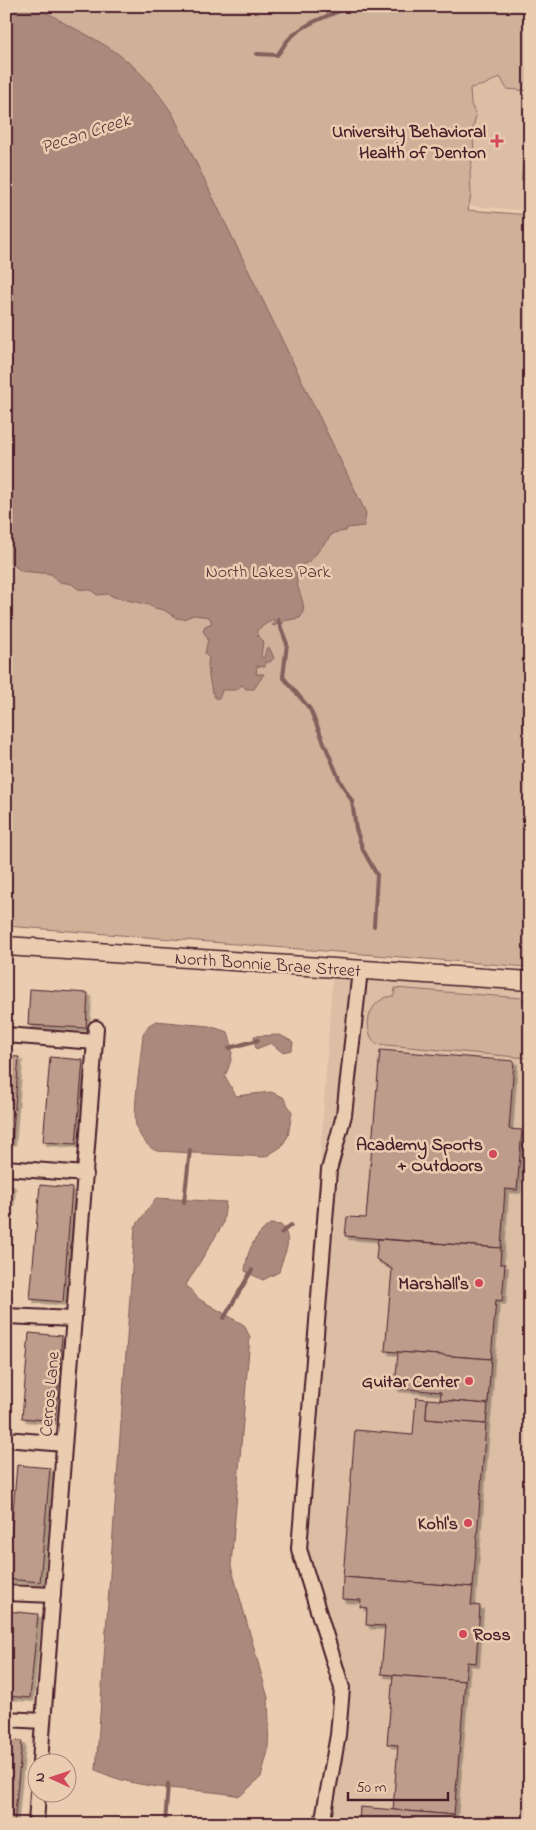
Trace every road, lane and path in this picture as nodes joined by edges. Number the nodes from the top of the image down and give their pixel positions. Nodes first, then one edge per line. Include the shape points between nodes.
1 (6, 946) edge
2 (360, 970) junction
3 (530, 981) edge
4 (6, 1035) edge
5 (6, 1168) edge
6 (86, 1174) junction
7 (6, 1316) edge
8 (74, 1320) junction
9 (6, 1439) edge
10 (64, 1444) junction
11 (6, 1593) edge
12 (53, 1596) junction
13 (6, 1719) edge
14 (43, 1721) junction
15 (41, 1752) edge
16 (37, 1802) edge
17 (36, 1824) edge
18 (322, 1824) edge

1 - 2 main road, North Bonnie Brae Street
2 - 3 main road, North Bonnie Brae Street
2 - 18 street via 344,1115 329,1170 299,1549 342,1688 338,1735
4 - 6 street, Cerros Lane via 95,1035
5 - 6 street
6 - 8 street, Cerros Lane
7 - 8 street
8 - 10 street, Cerros Lane
9 - 10 street
10 - 12 street, Cerros Lane
11 - 12 street
12 - 14 street, Cerros Lane
13 - 14 street
14 - 15 street, Cerros Lane
16 - 17 street

